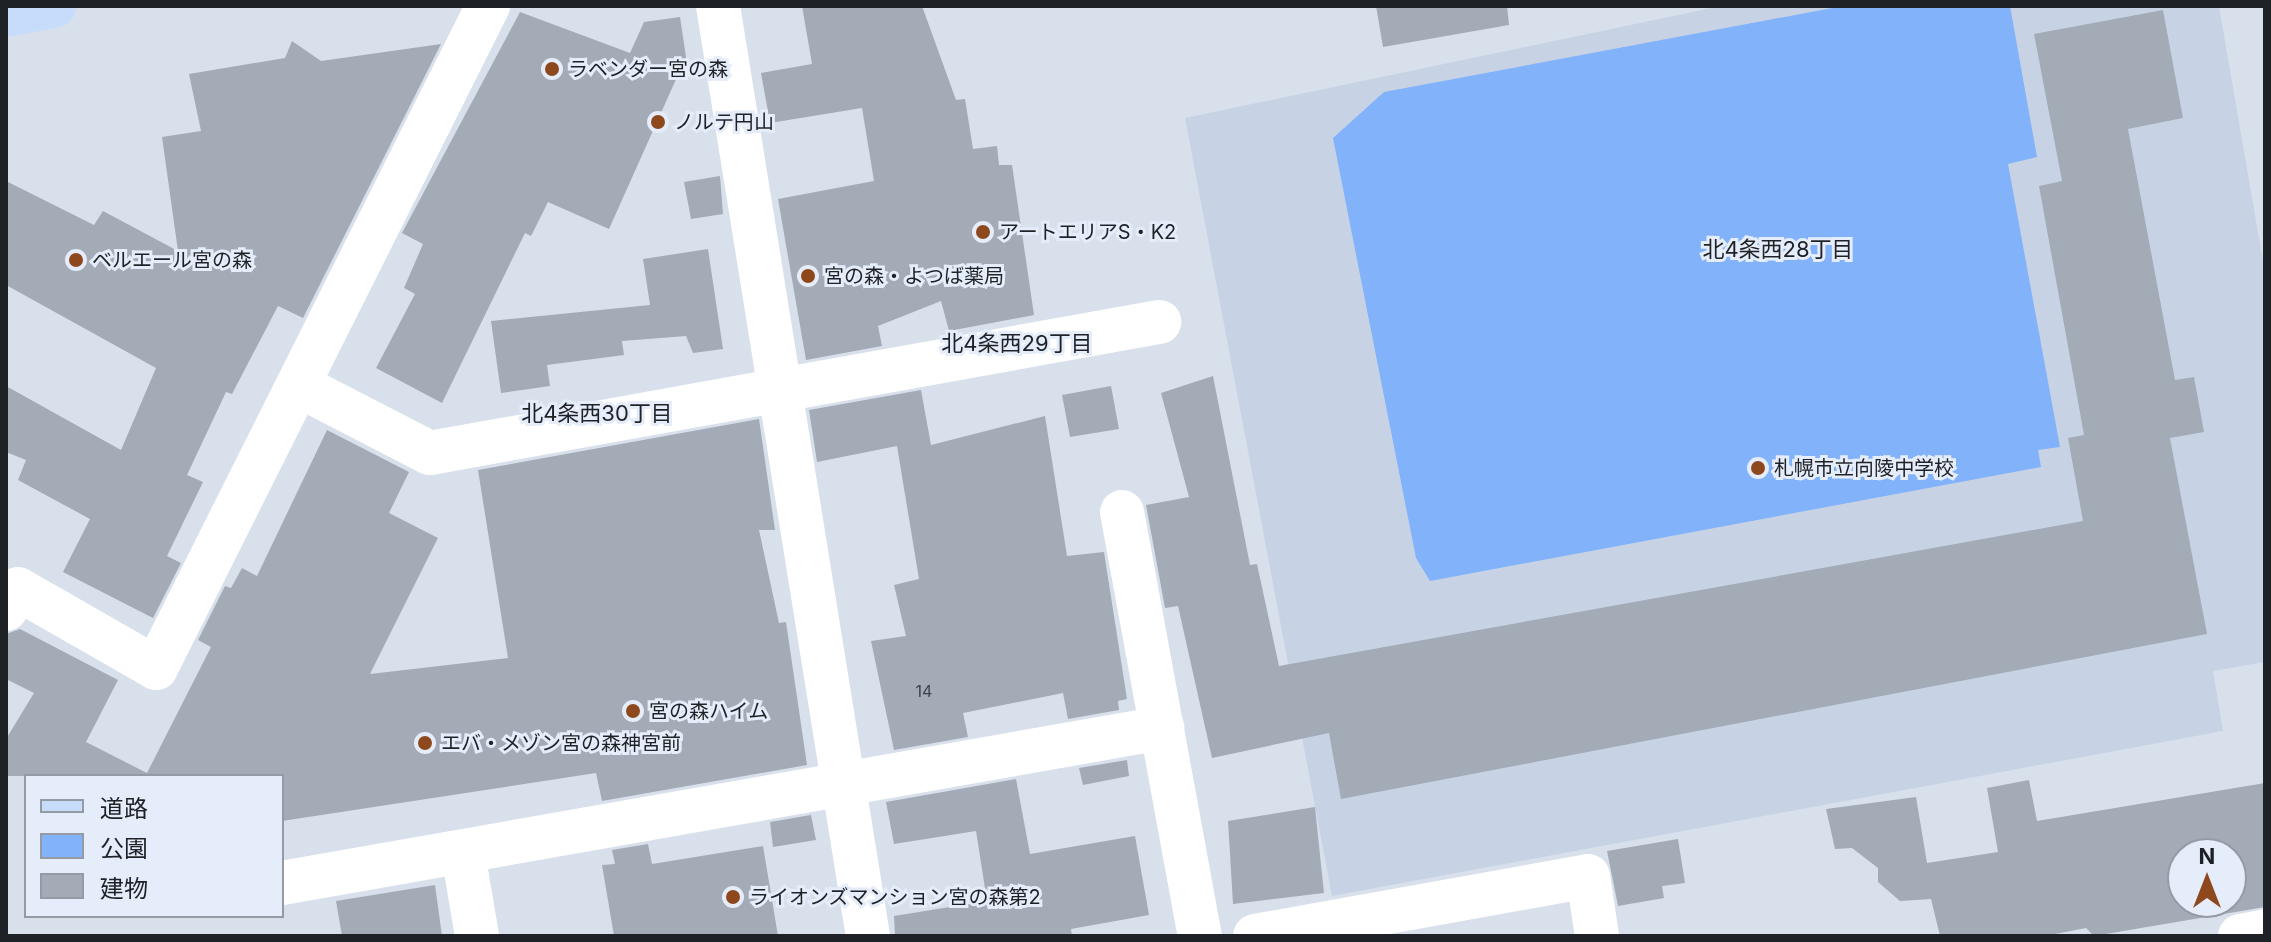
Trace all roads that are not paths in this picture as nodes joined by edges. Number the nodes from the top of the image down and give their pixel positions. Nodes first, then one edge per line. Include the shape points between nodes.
1 (54, 6) edge
2 (488, 6) edge
3 (718, 6) edge
4 (6, 15) edge
5 (1159, 322) dead end
6 (298, 385) junction
7 (782, 388) junction
8 (1122, 512) dead end
9 (6, 609) edge
10 (1162, 728) junction
11 (845, 787) junction
12 (463, 853) junction
13 (284, 883) edge
14 (2265, 931) edge
15 (477, 936) edge
16 (868, 936) edge
17 (1200, 936) edge
18 (1255, 936) edge
19 (1597, 936) edge
20 (2240, 936) edge

1 - 4 main road
2 - 6 street
3 - 7 street
5 - 7 street
6 - 7 street via 430,453
6 - 9 street via 156,668 18,589
7 - 11 street
8 - 10 street
10 - 11 street
10 - 17 street
11 - 12 street
11 - 16 street
12 - 13 street
12 - 15 street
14 - 20 street
18 - 19 street via 1588,876

